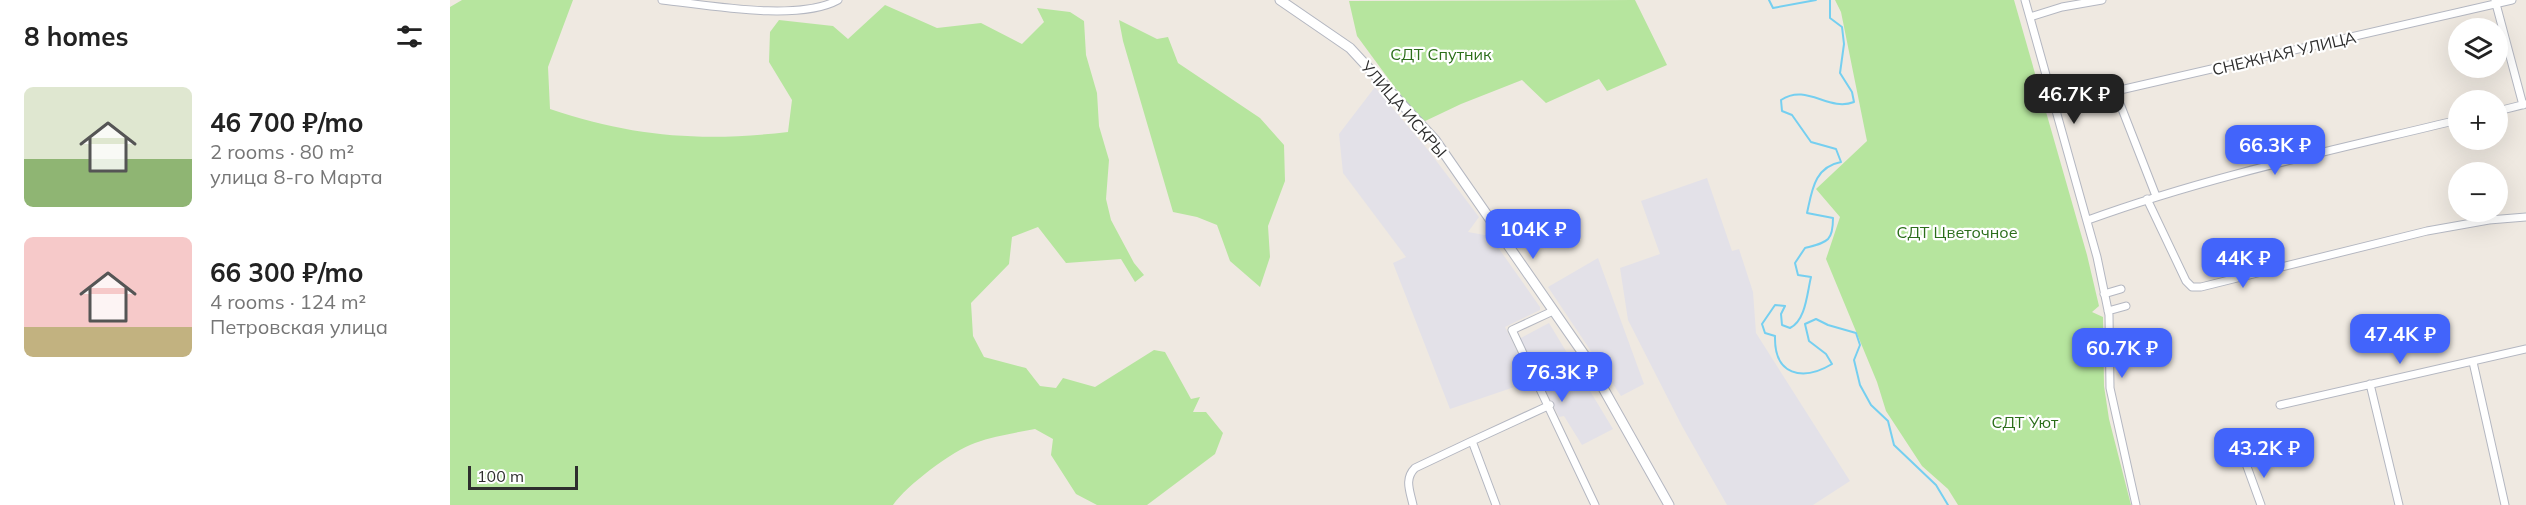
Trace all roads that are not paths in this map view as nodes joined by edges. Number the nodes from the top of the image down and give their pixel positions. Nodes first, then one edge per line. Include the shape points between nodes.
1 (662, 0) edge
2 (838, 0) edge
3 (1280, 0) edge
4 (2025, 0) edge
5 (2102, 0) edge
6 (2512, 0) edge
7 (2496, 2) edge
8 (2030, 17) junction
9 (2115, 91) junction
10 (2524, 104) edge
11 (2055, 105) junction
12 (2508, 108) edge
13 (2448, 122) edge
14 (2156, 196) junction
15 (2147, 199) junction
16 (2526, 218) edge
17 (2088, 220) junction
18 (2121, 289) dead end
19 (2104, 294) junction
20 (2126, 306) dead end
21 (2108, 311) junction
22 (1553, 312) junction
23 (2526, 349) edge
24 (2474, 362) junction
25 (2370, 384) junction
26 (1550, 405) junction
27 (2280, 405) dead end
28 (1472, 441) junction
29 (2245, 461) dead end
30 (1413, 505) edge
31 (1496, 505) edge
32 (1595, 505) edge
33 (1669, 505) edge
34 (2136, 505) edge
35 (2260, 505) edge
36 (2399, 505) edge
37 (2505, 505) edge

1 - 2 street via 811,10
3 - 22 main road, УЛИЦА ИСКРЫ via 1350,48 1435,140
4 - 8 street
5 - 8 street
6 - 7 street, СНЕЖНАЯ УЛИЦА
7 - 9 street, СНЕЖНАЯ УЛИЦА
7 - 10 street
8 - 11 street
9 - 11 street, СНЕЖНАЯ УЛИЦА
9 - 14 street
10 - 12 street
11 - 17 street
13 - 14 street via 2227,175
14 - 15 street
15 - 16 street via 2186,282 2192,287 2427,231
15 - 17 street
17 - 19 street
18 - 19 street
19 - 21 street
20 - 21 street
21 - 34 street via 2110,388
22 - 26 street via 1512,330
22 - 33 main road, УЛИЦА ИСКРЫ via 1585,356
23 - 24 street
24 - 25 street
24 - 37 street
25 - 27 street
25 - 36 street
26 - 28 street
26 - 32 street
28 - 30 street via 1409,474
28 - 31 street
29 - 35 street

